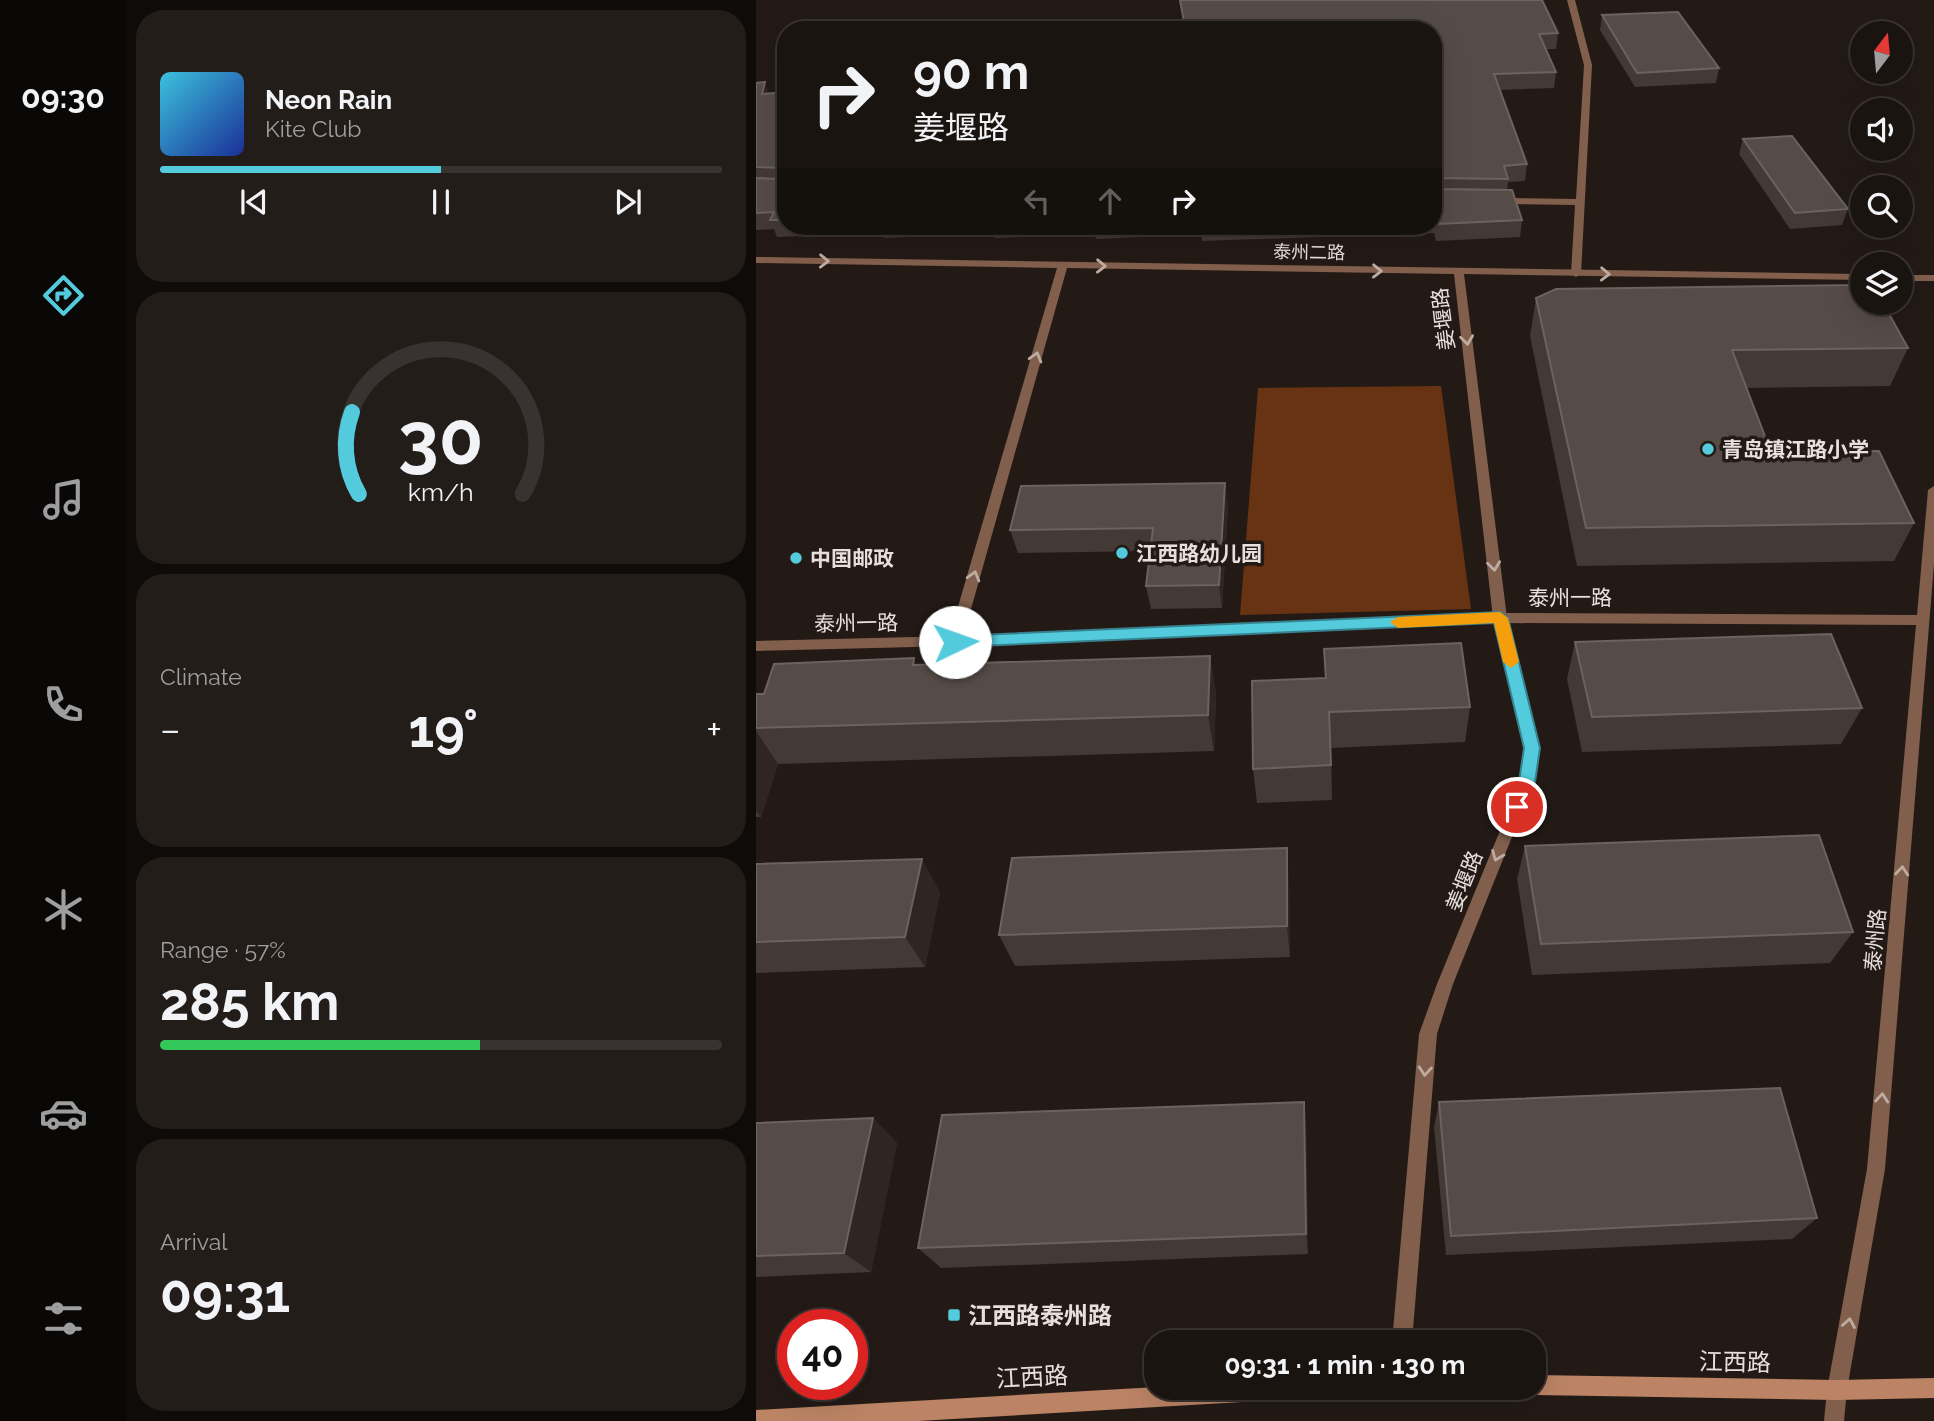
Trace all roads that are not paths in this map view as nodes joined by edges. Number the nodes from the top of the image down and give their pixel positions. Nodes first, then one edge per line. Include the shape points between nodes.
1 (1572, 0) edge
2 (1487, 201) edge
3 (1581, 202) junction
4 (756, 260) edge
5 (1063, 265) junction
6 (1459, 272) junction
7 (1576, 274) junction
8 (1850, 277) edge
9 (1913, 278) edge
10 (1934, 278) edge
11 (1934, 490) edge
12 (1500, 618) junction
13 (1923, 620) junction
14 (955, 642) junction
15 (756, 646) edge
16 (1403, 1330) edge
17 (1546, 1385) edge
18 (1934, 1388) edge
19 (1837, 1390) junction
20 (1144, 1398) edge
21 (756, 1420) edge
22 (1834, 1421) edge

1 - 3 street via 1588,65
2 - 3 street
3 - 7 street
4 -> 5 street, 泰州二路
5 -> 6 street, 泰州二路
14 -> 5 street
6 - 7 street, 泰州二路
6 -> 12 street, 姜堰路
7 -> 8 street, 泰州二路
9 - 10 street
11 - 13 street, 泰州路
12 - 13 street, 泰州一路
12 - 14 street, 泰州一路
12 -> 16 street, 姜堰路 via 1532,748 1527,782 1428,1034
19 -> 13 street, 泰州路 via 1876,1169
14 - 15 street, 泰州一路
17 - 19 main road, 江西路
18 - 19 main road, 江西路
19 - 22 street, 泰州路
20 - 21 main road, 江西路

